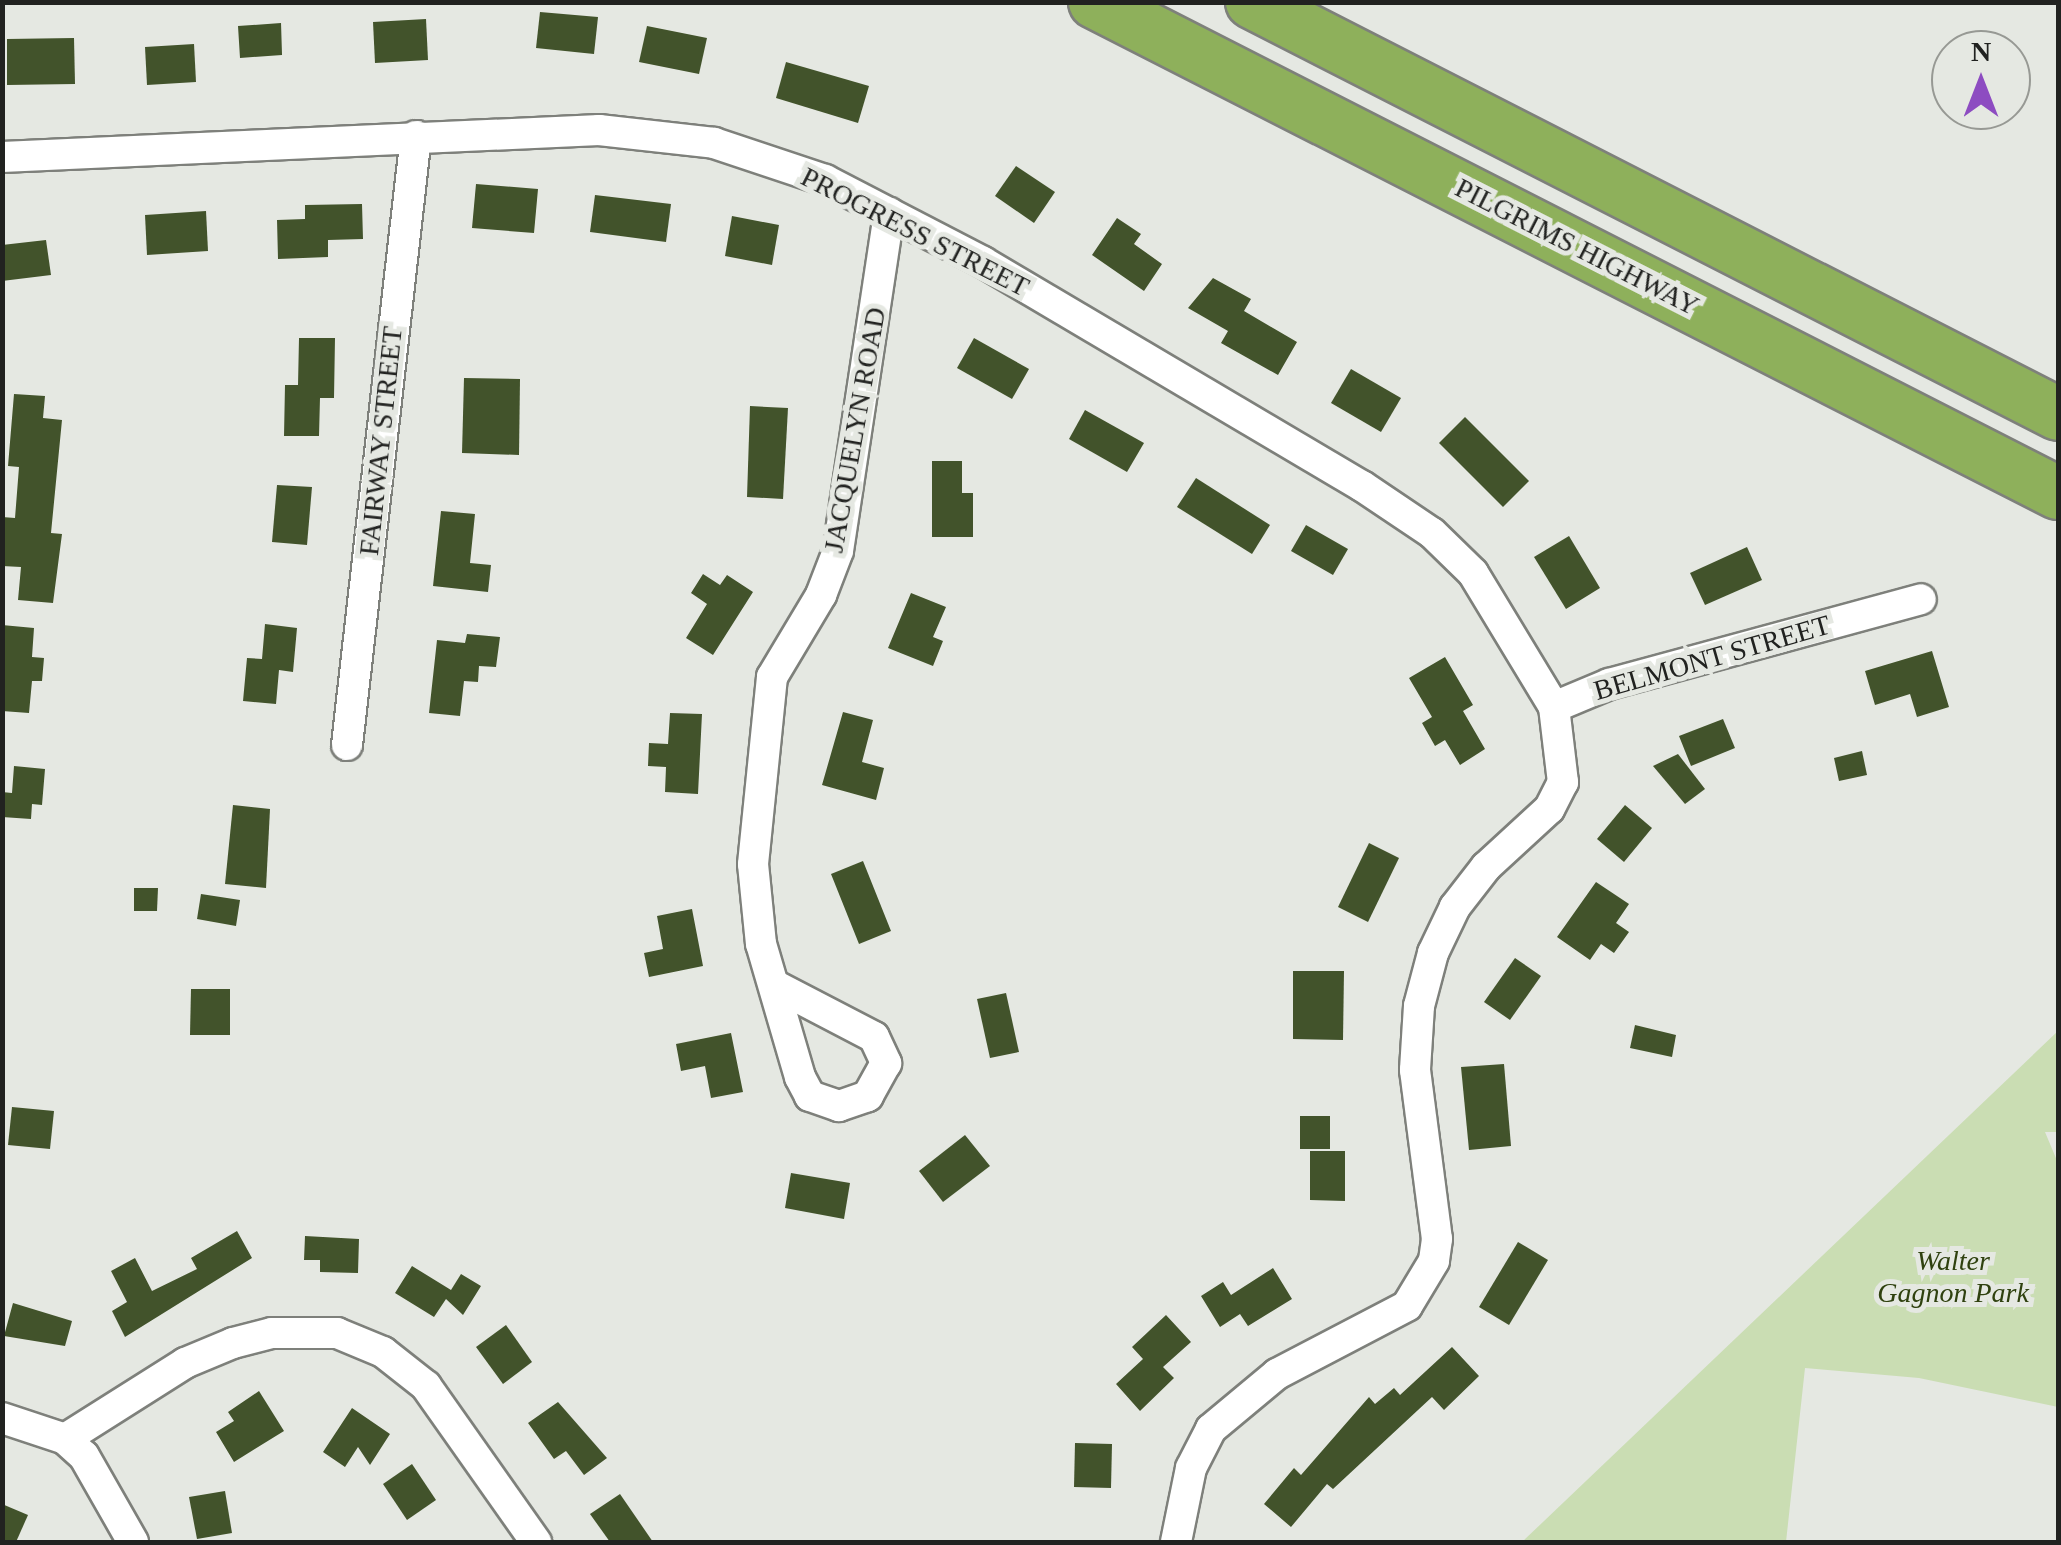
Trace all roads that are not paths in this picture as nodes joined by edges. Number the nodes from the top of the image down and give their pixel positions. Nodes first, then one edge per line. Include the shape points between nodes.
1 (1095, 2) edge
2 (1252, 2) edge
3 (416, 136) junction
4 (2, 157) edge
5 (889, 213) junction
6 (2058, 414) edge
7 (2058, 493) edge
8 (1921, 600) dead end
9 (1554, 708) junction
10 (348, 745) dead end
11 (778, 987) dead end
12 (2, 1418) edge
13 (65, 1439) junction
14 (133, 1542) edge
15 (536, 1542) edge
16 (1176, 1542) edge

1 - 7 highway, PILGRIMS HIGHWAY
2 - 6 highway
3 - 4 street, PROGRESS STREET
3 - 5 street, PROGRESS STREET via 647,132 714,144 824,180
3 - 10 street, FAIRWAY STREET
5 - 9 street, PROGRESS STREET via 982,262 1432,533 1473,573
5 - 11 street, JACQUELYN ROAD via 838,551 772,677 766,716 752,864 761,944
8 - 9 street, BELMONT STREET via 1609,684
9 - 16 street via 1564,782 1549,809 1486,867 1455,907 1433,952 1419,1006 1414,1070 1437,1239 1426,1281 1407,1306 1277,1374 1211,1429 1190,1468
12 - 13 street
13 - 14 street via 104,1482
13 - 15 street via 184,1363 232,1342 272,1333 337,1333 383,1352 426,1386

